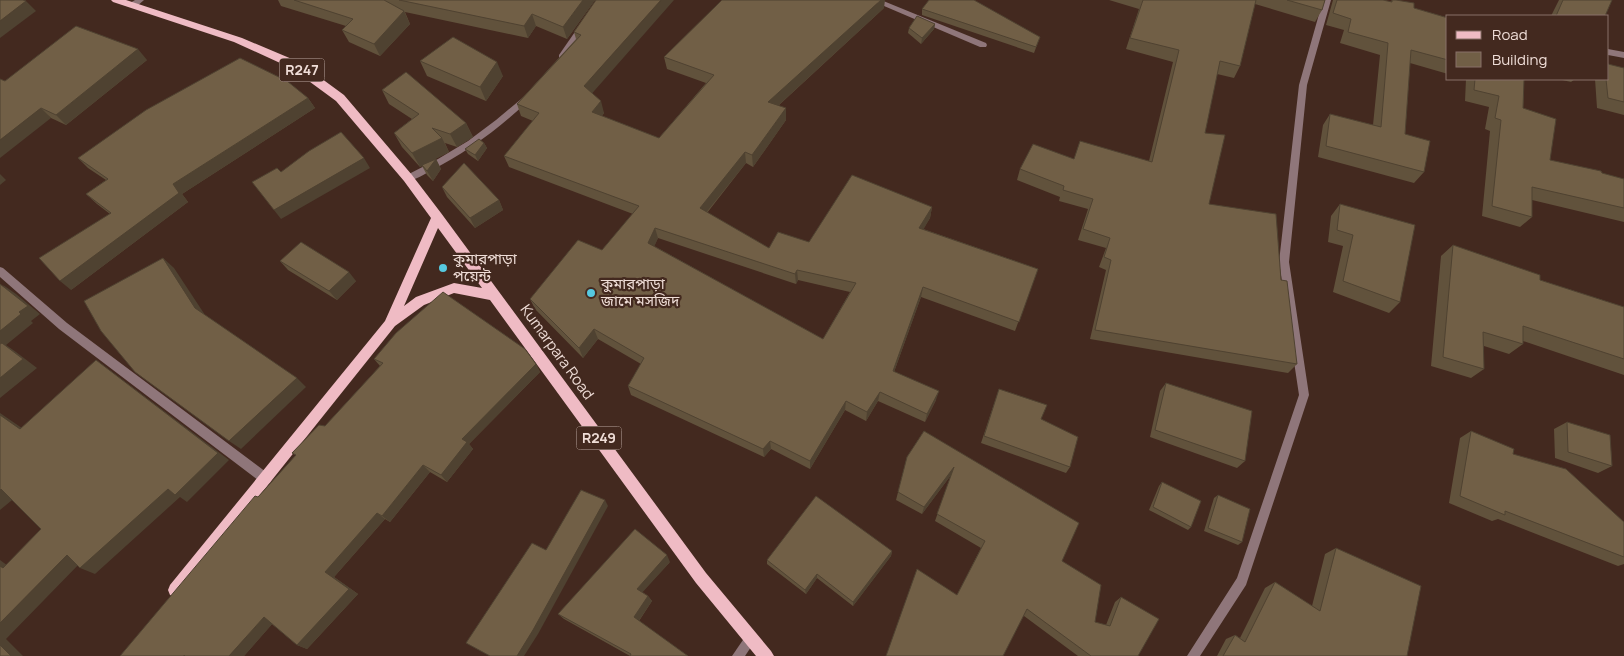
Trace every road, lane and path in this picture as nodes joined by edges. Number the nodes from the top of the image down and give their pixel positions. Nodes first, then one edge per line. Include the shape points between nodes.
1 (116, 0) edge
2 (874, 0) edge
3 (1327, 0) edge
4 (137, 2) edge
5 (586, 22) edge
6 (983, 45) dead end
7 (1609, 52) edge
8 (1624, 55) edge
9 (556, 64) edge
10 (534, 90) edge
11 (408, 178) junction
12 (437, 216) junction
13 (0, 271) edge
14 (496, 296) junction
15 (390, 324) junction
16 (266, 479) junction
17 (166, 602) edge
18 (751, 638) junction
19 (738, 656) edge
20 (766, 656) edge
21 (1193, 656) edge

1 - 4 main road, Kumarpara Road / R247
2 - 6 street
3 - 21 street via 1302,86 1284,262 1304,395 1242,581
4 - 11 main road, Kumarpara Road / R247 via 295,65 340,98
5 - 9 street
7 - 8 street
10 - 11 street via 507,118 472,145
11 - 12 main road, Kumarpara Road / R247
12 - 14 main road, Kumarpara Road / R249
12 - 15 main road
13 - 16 street via 64,326
14 - 15 main road via 454,288 420,301
14 - 18 main road, Kumarpara Road / R249 via 702,578
15 - 16 main road
16 - 17 main road
18 - 19 street
18 - 20 main road, Kumarpara Road / R249

